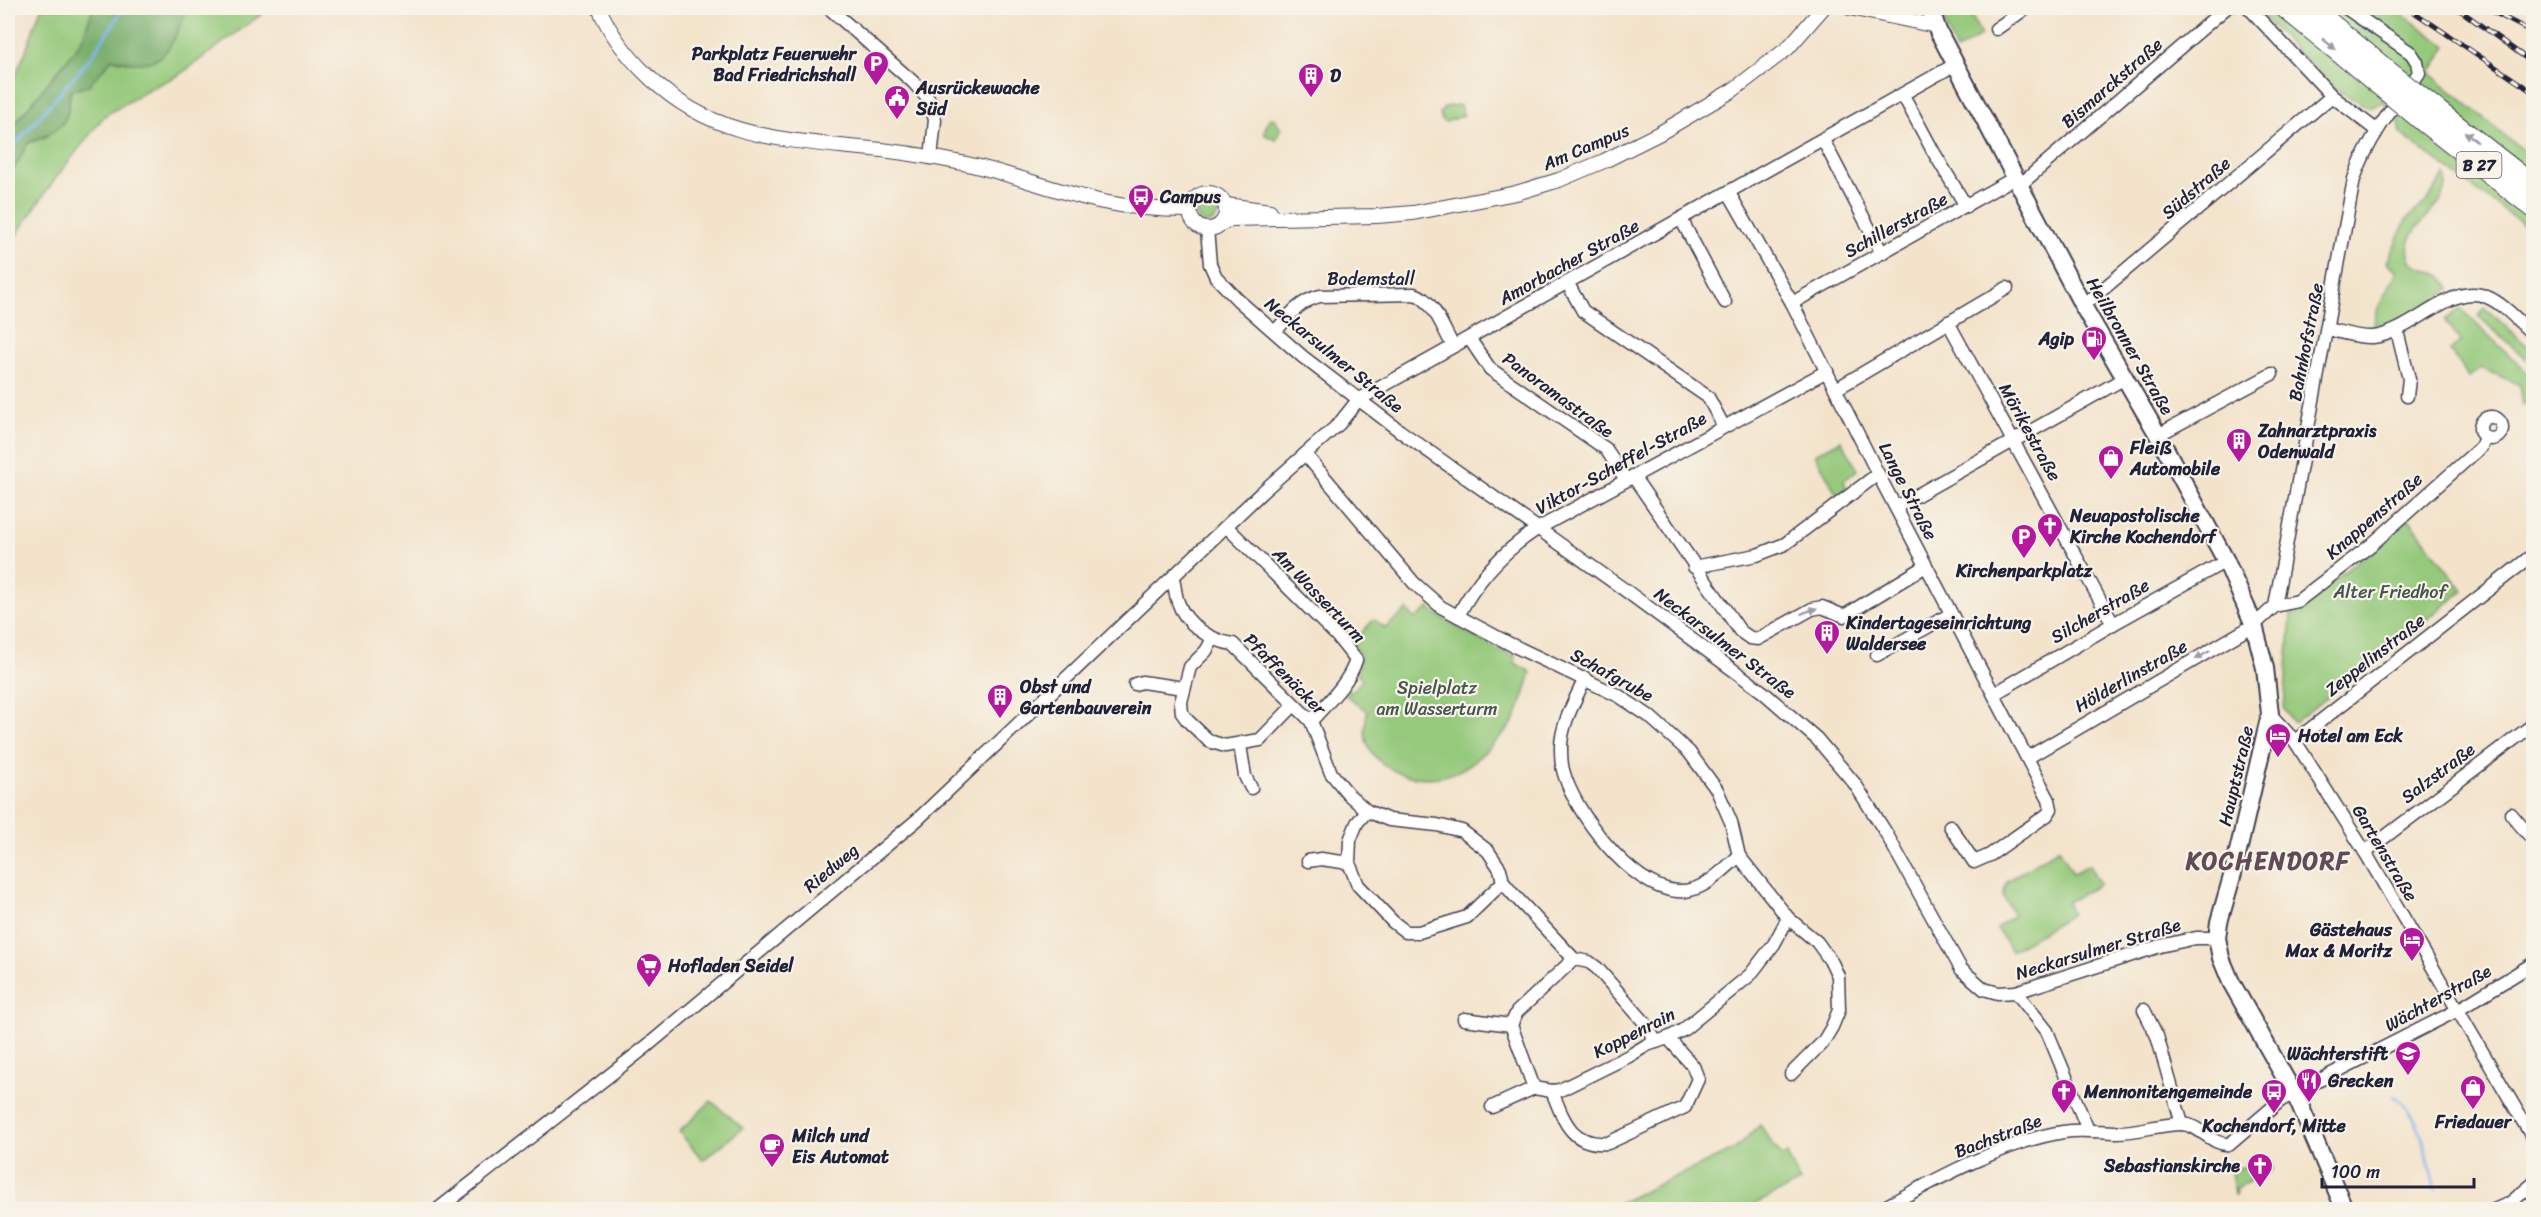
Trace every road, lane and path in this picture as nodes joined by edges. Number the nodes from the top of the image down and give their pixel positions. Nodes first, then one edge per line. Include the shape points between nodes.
1 (599, 8) edge
2 (829, 8) edge
3 (1822, 8) edge
4 (1850, 8) edge
5 (1930, 8) edge
6 (2026, 8) edge
7 (2226, 8) edge
8 (2249, 8) edge
9 (2285, 8) edge
10 (2312, 8) edge
11 (2346, 8) edge
12 (1936, 26) junction
13 (1996, 29) dead end
14 (1956, 64) junction
15 (2378, 73) junction
16 (1903, 95) junction
17 (2332, 96) junction
18 (2431, 116) junction
19 (2376, 130) junction
20 (1822, 140) junction
21 (931, 158) junction
22 (2018, 181) junction
23 (2534, 186) edge
24 (1729, 193) junction
25 (1226, 206) junction
26 (1966, 206) junction
27 (2534, 208) edge
28 (1189, 210) junction
29 (1320, 216) junction
30 (1681, 219) junction
31 (1222, 223) junction
32 (1207, 229) junction
33 (1882, 254) junction
34 (1568, 284) junction
35 (2007, 288) dead end
36 (1725, 302) dead end
37 (1792, 303) junction
38 (2083, 306) junction
39 (1948, 322) junction
40 (2327, 329) junction
41 (2397, 331) junction
42 (1275, 332) junction
43 (2534, 335) edge
44 (1469, 338) junction
45 (1453, 346) junction
46 (1827, 371) junction
47 (2272, 374) dead end
48 (2125, 378) junction
49 (1836, 389) junction
50 (2407, 396) dead end
51 (1358, 400) junction
52 (1724, 427) junction
53 (2158, 435) junction
54 (2485, 438) dead end
55 (2013, 439) junction
56 (1305, 454) junction
57 (1878, 474) junction
58 (1630, 478) junction
59 (1896, 507) junction
60 (1227, 527) junction
61 (1537, 529) junction
62 (2534, 554) edge
63 (2226, 561) junction
64 (1926, 566) junction
65 (1694, 567) junction
66 (1173, 578) junction
67 (2275, 606) junction
68 (1951, 614) junction
69 (1458, 616) junction
70 (2113, 624) junction
71 (2254, 625) junction
72 (1213, 639) junction
73 (1877, 655) dead end
74 (1585, 678) junction
75 (1135, 684) dead end
76 (1184, 688) junction
77 (1994, 694) junction
78 (1294, 705) junction
79 (2270, 714) junction
80 (1311, 721) junction
81 (2534, 724) edge
82 (2295, 741) junction
83 (1240, 745) junction
84 (2027, 758) junction
85 (1251, 788) dead end
86 (1367, 811) junction
87 (2511, 814) dead end
88 (1950, 826) dead end
89 (2534, 841) edge
90 (2365, 852) junction
91 (1739, 856) junction
92 (1308, 861) dead end
93 (1349, 863) junction
94 (1503, 882) junction
95 (1788, 918) junction
96 (2217, 938) junction
97 (1574, 959) junction
98 (2534, 963) edge
99 (2016, 992) junction
100 (2144, 1010) dead end
101 (2458, 1010) junction
102 (1464, 1019) dead end
103 (1511, 1025) junction
104 (1662, 1040) junction
105 (1791, 1074) dead end
106 (1534, 1088) junction
107 (1552, 1091) junction
108 (2294, 1093) junction
109 (1492, 1107) dead end
110 (2182, 1124) junction
111 (2088, 1130) junction
112 (2534, 1140) edge
113 (2534, 1183) edge
114 (2514, 1206) edge
115 (437, 1209) edge
116 (1879, 1209) edge
117 (2345, 1209) edge
118 (2494, 1209) edge

1 - 21 street via 638,67 679,103 704,117 758,136
2 - 21 street via 930,101 935,114
3 - 29 street, Am Campus via 1788,48 1741,84 1660,133 1604,161 1530,189 1457,206 1377,216
4 - 12 street
5 - 12 main road, Heilbronner Straße
6 - 13 street
7 - 22 street, Bismarckstraße
8 - 17 street
9 -> 15 highway, B 27
10 - 15 highway, B 27
11 - 19 street, Bahnhofstraße via 2411,53 2417,62 2419,73
12 - 14 main road, Heilbronner Straße
14 - 16 street, Amorbacher Straße
14 - 22 main road, Heilbronner Straße
15 - 18 highway, B 27, bridge
16 - 20 street, Amorbacher Straße
16 - 26 street
17 - 19 street
17 - 38 street, Südstraße
23 -> 18 highway, B 27
18 - 27 highway, B 27
19 - 40 street, Bahnhofstraße via 2354,179
20 - 24 street, Amorbacher Straße
20 - 33 street
21 - 28 street via 1104,202
22 - 26 street, Schillerstraße
22 - 38 main road, Heilbronner Straße
24 - 30 street, Amorbacher Straße
24 - 37 street, Lange Straße
25 - 28 street via 1218,196 1204,193 1195,197
25 - 29 street, Am Campus
25 - 31 street
26 - 33 street, Schillerstraße
28 - 32 street via 1196,225
29 - 31 street, Am Campus via 1231,219
30 - 34 street, Amorbacher Straße
30 - 36 street
31 - 32 street
32 - 42 street, Neckarsulmer Straße via 1210,264 1216,277
33 - 37 street, Schillerstraße
34 - 44 street, Amorbacher Straße
34 - 52 street via 1583,311 1708,397
35 - 39 street
37 - 46 street, Lange Straße
38 - 48 main road, Heilbronner Straße
39 - 49 street
39 - 55 street, Mörikestraße
40 - 41 street via 2371,337
40 - 67 street, Bahnhofstraße
41 - 43 street via 2456,295 2469,292 2488,297
41 - 50 street via 2409,379
42 - 45 street, Bodemstall via 1300,304 1310,299 1414,294 1421,295 1429,304
42 - 51 street, Neckarsulmer Straße
44 - 45 street, Amorbacher Straße
44 - 58 street, Panoramastraße via 1490,369 1606,449
45 - 51 street, Amorbacher Straße
46 - 49 street, Lange Straße
46 - 52 street, Viktor-Scheffel-Straße
47 - 53 street
48 - 53 main road, Heilbronner Straße
48 - 55 street
49 - 57 street, Lange Straße
51 - 56 street, Amorbacher Straße via 1339,424
51 - 61 street, Neckarsulmer Straße
52 - 58 street, Viktor-Scheffel-Straße
53 - 63 main road, Heilbronner Straße
54 - 67 street, Knappenstraße via 2481,447 2371,545 2298,601
55 - 59 street
55 - 70 street, Mörikestraße
56 - 60 street, Amorbacher Straße
56 - 69 street, Schafgrube via 1414,583
57 - 59 street, Lange Straße
57 - 65 street via 1770,552
58 - 61 street, Viktor-Scheffel-Straße
58 - 65 street, Panoramastraße
59 - 64 street, Lange Straße
60 - 66 street, Riedweg
60 - 80 street, Am Wasserturm via 1356,660 1343,684
61 - 69 street, Viktor-Scheffel-Straße via 1496,561 1473,588
61 - 99 street, Neckarsulmer Straße via 1763,692 1817,739 1855,784 1961,969 1984,990
62 - 82 street, Zeppelinstraße
63 - 70 street, Silcherstraße
63 - 71 main road, Heilbronner Straße
65 -> 64 street, Panoramastraße via 1740,631 1750,639 1758,639 1812,609 1822,607 1844,616
64 - 68 street, Lange Straße
66 - 72 street, Pfaffenäcker via 1178,604
66 - 115 street, Riedweg via 917,820 647,1046
67 - 71 street
68 - 73 street
68 - 77 street, Lange Straße
69 - 74 street, Schafgrube
70 - 77 street, Silcherstraße
71 - 79 main road, Heilbronner Straße via 2265,668
71 -> 84 street, Hölderlinstraße
72 - 76 street via 1190,667
72 - 78 street, Pfaffenäcker via 1233,644
74 - 91 street, Schafgrube via 1649,716 1689,752 1717,790 1731,822
74 - 91 street via 1568,715 1561,743 1562,768 1569,788 1599,836 1620,860 1653,885 1677,891 1695,889 1710,881
75 - 76 street
76 - 83 street via 1181,702 1186,720 1216,744
77 - 84 street, Lange Straße
78 - 80 street, Pfaffenäcker
78 - 83 street via 1260,740
79 - 82 street, Gartenstraße
79 - 96 main road, Hauptstraße
80 - 86 street, Pfaffenäcker via 1331,773
81 - 90 street, Salzstraße
82 - 90 street, Gartenstraße
83 - 85 street
84 - 88 street, Lange Straße via 2049,800 2051,808 2047,815 1974,862
86 - 93 street via 1350,840
86 - 94 street, Pfaffenäcker via 1389,820 1462,831 1488,851
87 - 89 street
90 - 101 street, Gartenstraße
91 - 95 street, Schafgrube
92 - 93 street
93 - 94 street via 1358,885 1393,922 1411,934 1467,917
94 - 97 street, Pfaffenäcker
95 - 104 street, Koppenrain via 1750,975 1683,1030
95 - 105 street, Schafgrube via 1817,942 1832,963 1840,990 1839,1010 1832,1027
96 - 99 street, Neckarsulmer Straße via 2160,946
96 - 108 main road, Hauptstraße via 2231,982
97 - 103 street via 1517,1012
97 - 104 street, Pfaffenäcker via 1597,968
98 - 101 street, Wächterstraße
99 - 111 street via 2048,1031
100 - 110 street via 2157,1036
101 - 108 street, Wächterstraße
101 - 112 street, Gartenstraße
102 - 103 street
103 - 106 street
104 - 107 street, Koppenrain
104 - 107 street, Pfaffenäcker via 1693,1066 1698,1079 1692,1096 1685,1107 1608,1143 1580,1139 1565,1125
106 - 107 street
106 - 109 street
108 - 110 street via 2230,1144 2219,1143
108 - 117 main road, Hauptstraße
110 - 111 street, Bachstraße via 2118,1132
111 - 116 street, Bachstraße via 2062,1132 2018,1144
113 - 114 street
114 - 118 street

